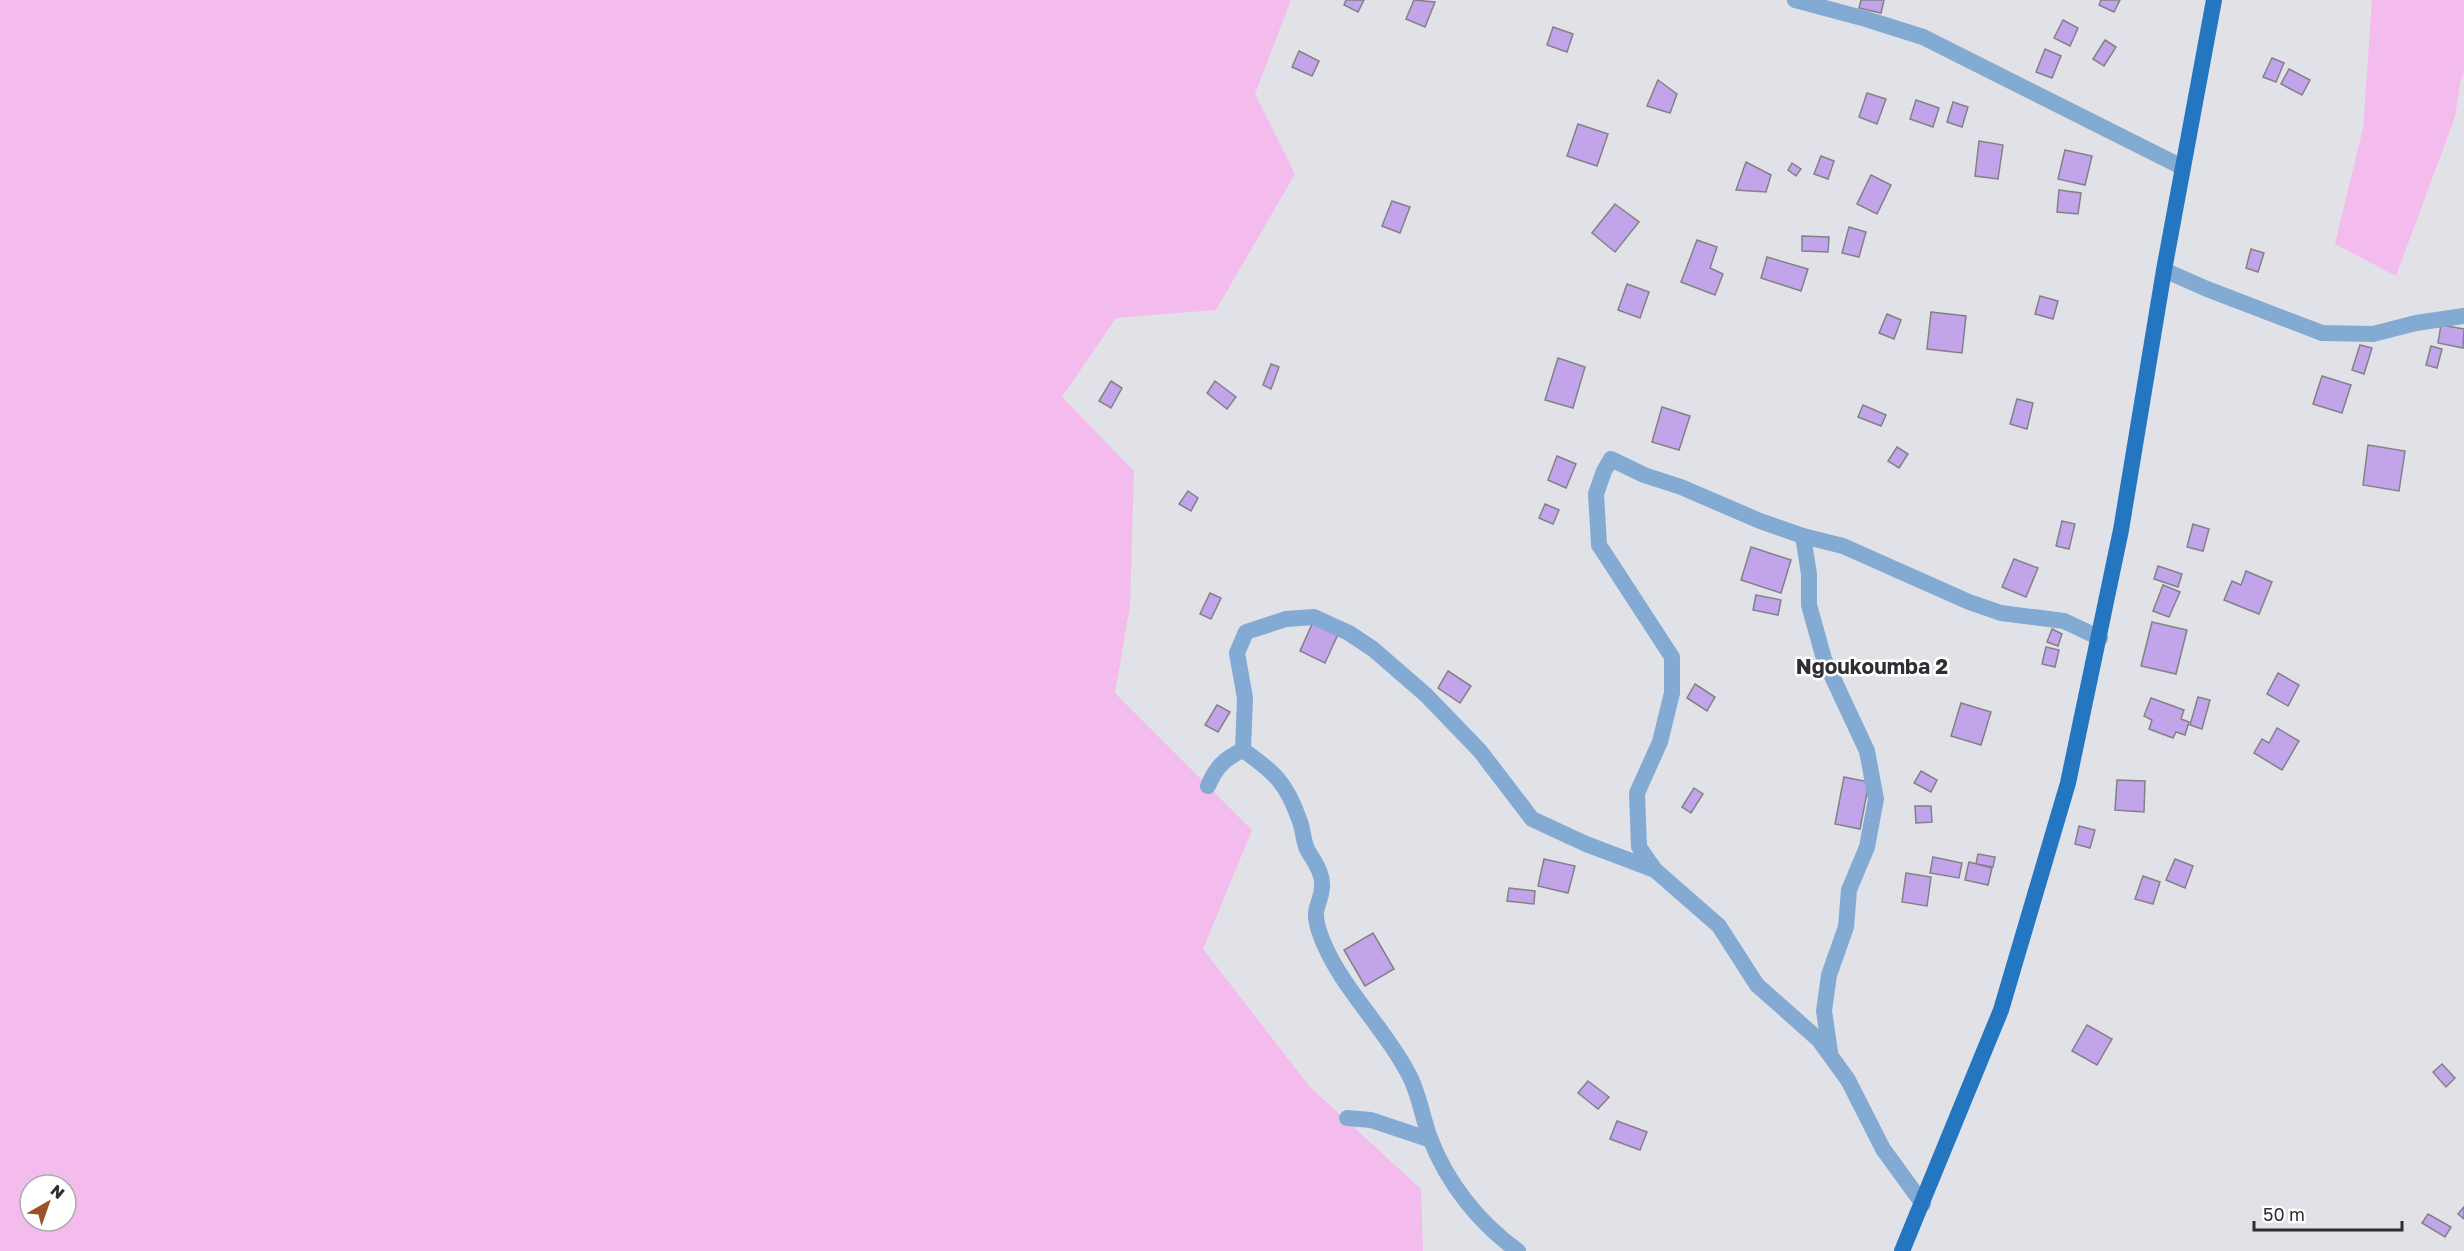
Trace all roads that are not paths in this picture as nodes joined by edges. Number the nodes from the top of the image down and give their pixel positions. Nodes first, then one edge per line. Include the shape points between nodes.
1 (1795, 0) edge
2 (2214, 0) edge
3 (2182, 166) junction
4 (2164, 270) junction
5 (2464, 316) edge
6 (1803, 536) junction
7 (2100, 638) junction
8 (1243, 750) junction
9 (1208, 786) dead end
10 (1655, 870) junction
11 (1830, 1056) junction
12 (1347, 1119) dead end
13 (1431, 1140) junction
14 (1923, 1204) junction
15 (1478, 1216) junction
16 (1499, 1251) edge
17 (1518, 1251) edge
18 (1902, 1251) edge

1 - 3 street via 1923,37
2 - 3 main road
3 - 4 main road
4 - 5 street via 2322,333 2373,334
4 - 7 main road
6 - 7 street via 1843,546 1991,610 2064,621
6 - 10 street via 1611,459 1604,471 1596,494 1599,545 1672,657 1672,693 1660,742 1636,793 1639,847
6 - 11 street via 1809,605 1821,649 1867,751 1876,800 1867,847 1849,890 1846,927 1829,975 1824,1011
7 - 14 main road via 2068,783 2001,1010
8 - 9 street via 1226,758
8 - 10 street via 1245,698 1237,653 1246,632 1314,616 1373,649 1426,695 1480,751 1532,819
8 - 13 street via 1271,770 1288,790 1306,848 1319,869 1322,887 1314,911 1319,932 1343,978 1409,1074
10 - 11 street via 1719,926 1757,985 1819,1040
11 - 14 street via 1848,1080 1883,1149
12 - 13 street via 1371,1120
13 - 15 street via 1447,1173
14 - 18 main road
15 - 16 street
15 - 17 street

